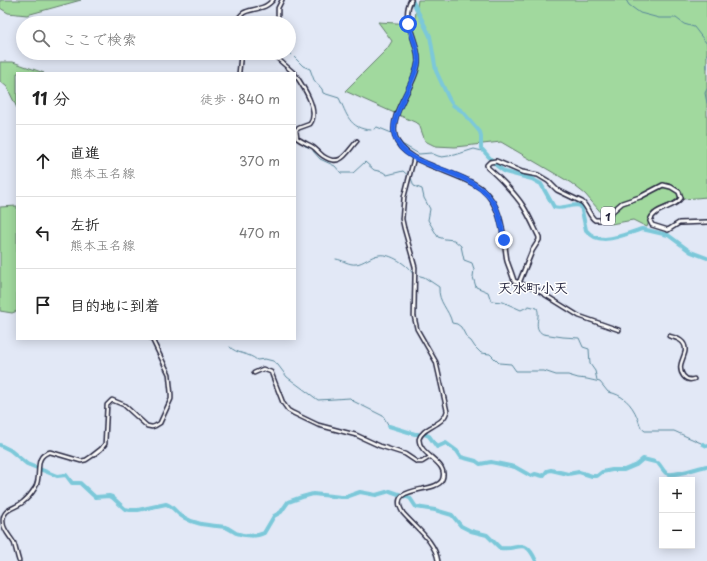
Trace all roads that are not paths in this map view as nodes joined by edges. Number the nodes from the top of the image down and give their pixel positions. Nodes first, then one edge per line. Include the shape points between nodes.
1 (274, 0) edge
2 (282, 0) edge
3 (410, 1) edge
4 (240, 16) edge
5 (278, 16) edge
6 (240, 60) edge
7 (279, 60) edge
8 (239, 72) edge
9 (292, 72) edge
10 (296, 77) edge
11 (296, 130) edge
12 (296, 130) edge
13 (357, 141) dead end
14 (414, 158) junction
15 (707, 222) edge
16 (519, 283) junction
17 (619, 330) dead end
18 (669, 336) dead end
19 (152, 340) edge
20 (254, 373) dead end
21 (694, 379) dead end
22 (430, 457) junction
23 (19, 561) edge
24 (438, 561) edge

1 - 4 street via 262,8 245,12
2 - 5 street
3 - 14 main road via 407,16 418,64 397,115 394,129 400,146
6 - 8 street
7 - 9 street
10 - 12 street via 307,94 313,113 310,124
11 - 13 street via 297,138 315,148 323,156 334,160 344,157
14 - 16 main road via 472,182 490,197 500,218 514,281
14 - 22 street via 404,197 403,223 415,271 413,311 417,329 436,362 447,411 442,420 420,436 420,448
15 - 16 main road, 1 via 680,223 668,230 652,226 650,219 654,213 672,206 681,198 679,192 663,185 622,203 607,216 596,220 582,202 557,190 544,178 493,161 488,163 488,168 522,205 539,237
16 - 17 street via 534,288 579,316
18 - 21 street via 680,339 684,345 685,352 680,366 682,375 690,380
19 - 23 street via 169,374 171,394 160,423 152,427 147,426 124,405 112,400 107,405 106,438 101,449 81,461 50,452 41,456 36,486 23,503 8,510 3,516 4,526 14,543
20 - 22 street via 263,369 271,372 285,407 310,422 356,435 405,454 417,462
22 - 24 street via 443,471 441,482 404,495 400,504 401,509 432,545

